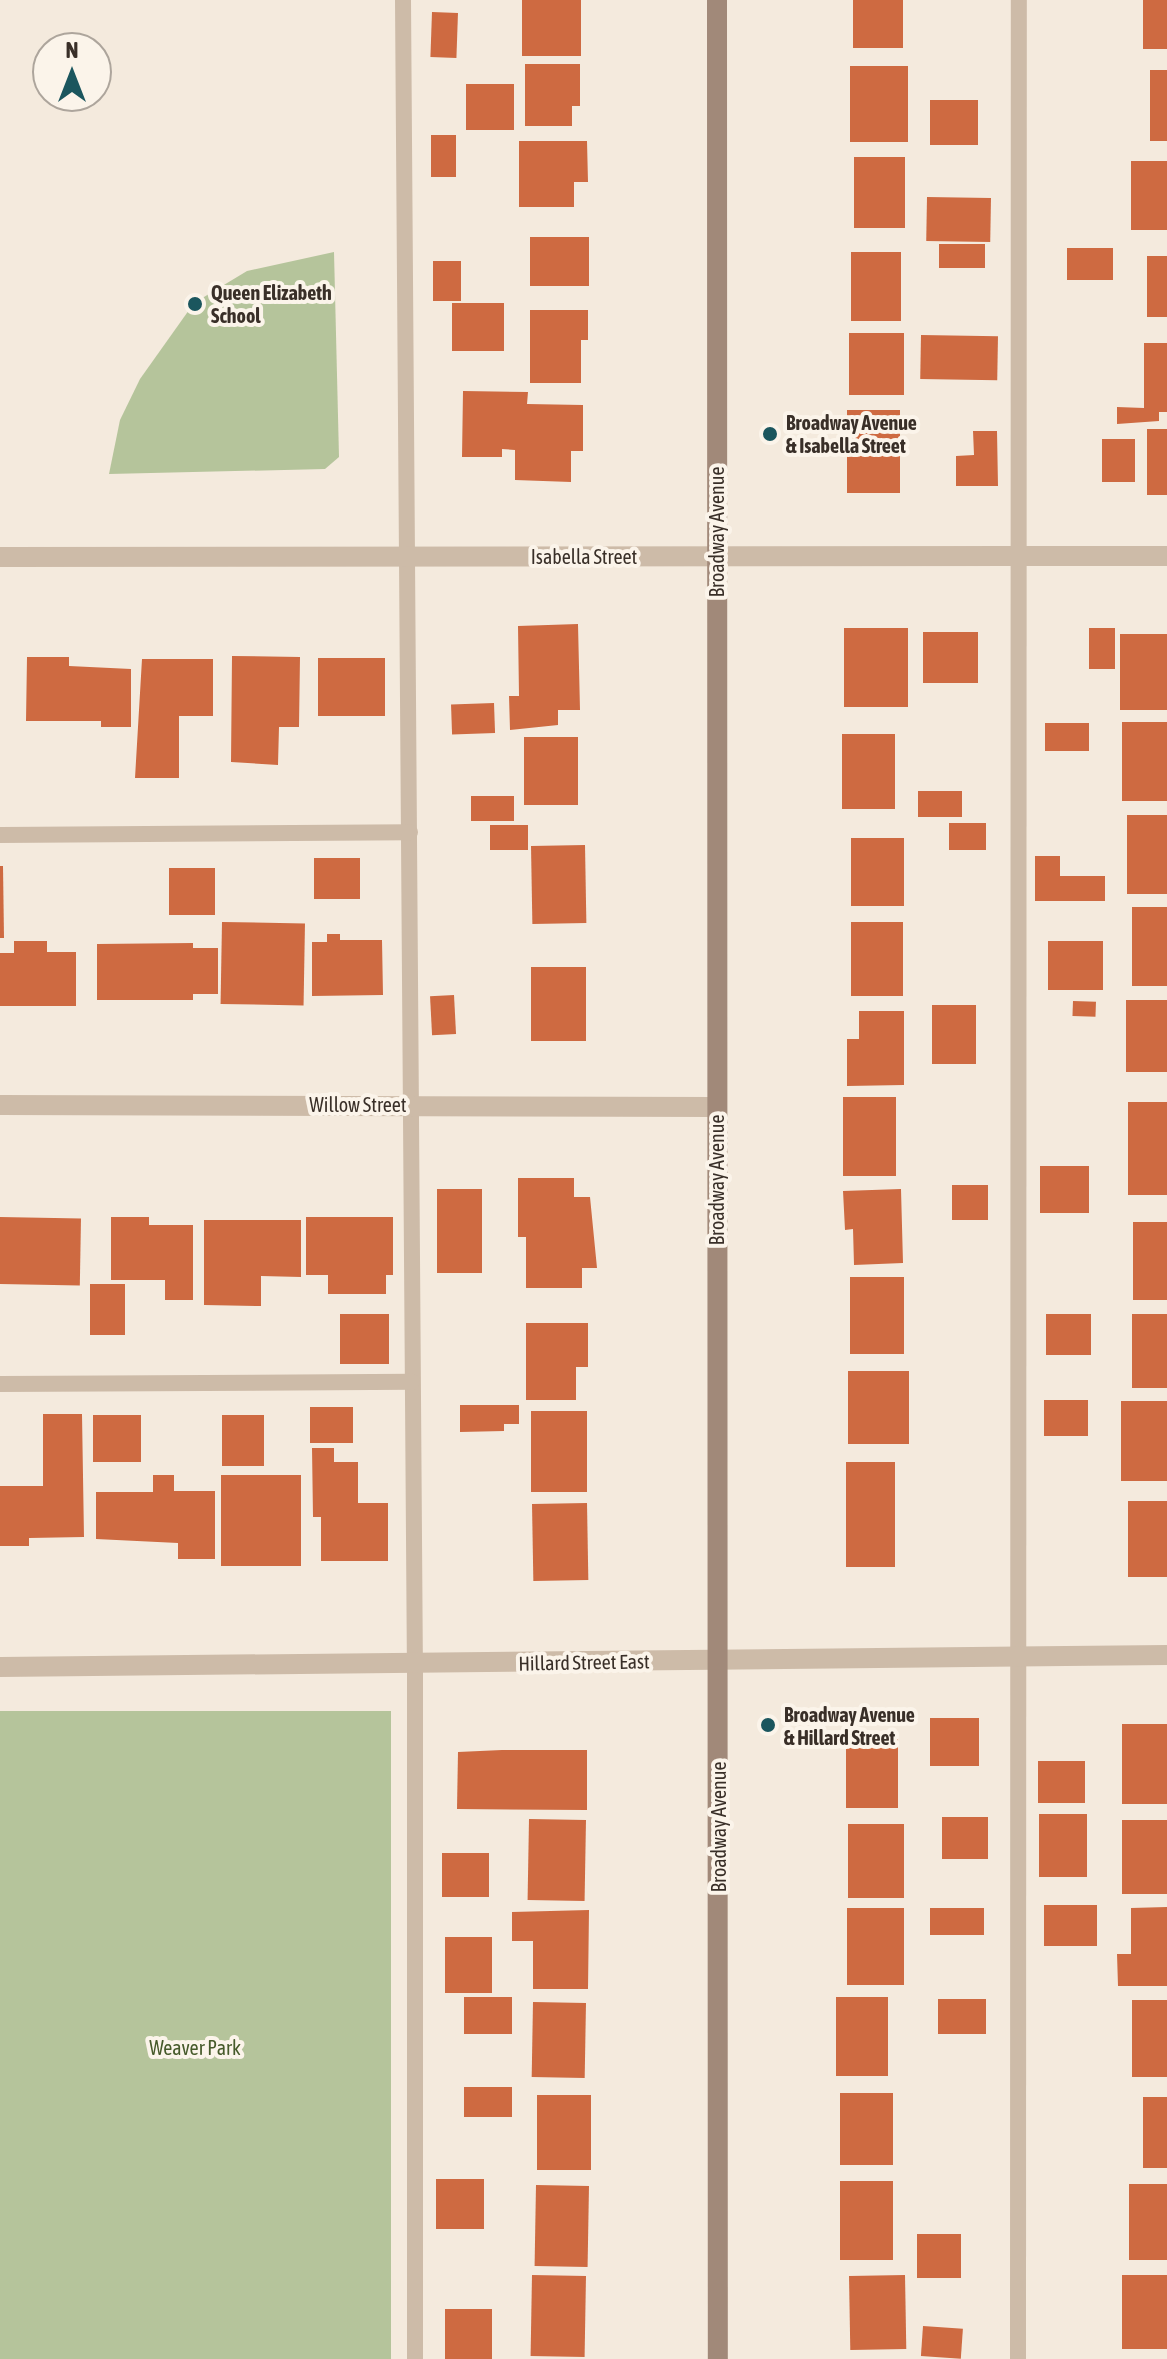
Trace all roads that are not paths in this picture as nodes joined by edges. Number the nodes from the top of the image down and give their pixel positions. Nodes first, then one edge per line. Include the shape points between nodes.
1 (403, 0) edge
2 (717, 0) edge
3 (1019, 0) edge
4 (410, 556) junction
5 (1021, 556) junction
6 (1167, 556) edge
7 (0, 557) edge
8 (716, 559) junction
9 (410, 832) junction
10 (0, 835) edge
11 (411, 1104) junction
12 (0, 1105) edge
13 (715, 1107) junction
14 (412, 1382) junction
15 (0, 1384) edge
16 (1020, 1655) junction
17 (1167, 1655) edge
18 (717, 1660) junction
19 (415, 1665) junction
20 (0, 1667) edge
21 (415, 2359) edge
22 (718, 2359) edge
23 (1018, 2359) edge

1 - 4 lane
2 - 8 street, Broadway Avenue
3 - 5 lane
4 - 7 street, Isabella Street
4 - 8 street, Isabella Street
4 - 9 lane
5 - 6 street, Isabella Street
5 - 8 street, Isabella Street
5 - 16 lane
8 - 13 street, Broadway Avenue
9 - 10 lane
9 - 11 lane
11 - 12 street, Willow Street
11 - 13 street, Willow Street
11 - 14 lane
13 - 18 street, Broadway Avenue
14 - 15 lane
14 - 19 lane
16 - 17 street, Hillard Street East
16 - 18 street, Hillard Street East
16 - 23 lane
18 - 19 street, Hillard Street East
18 - 22 street, Broadway Avenue
19 - 20 street, Hillard Street East
19 - 21 lane

